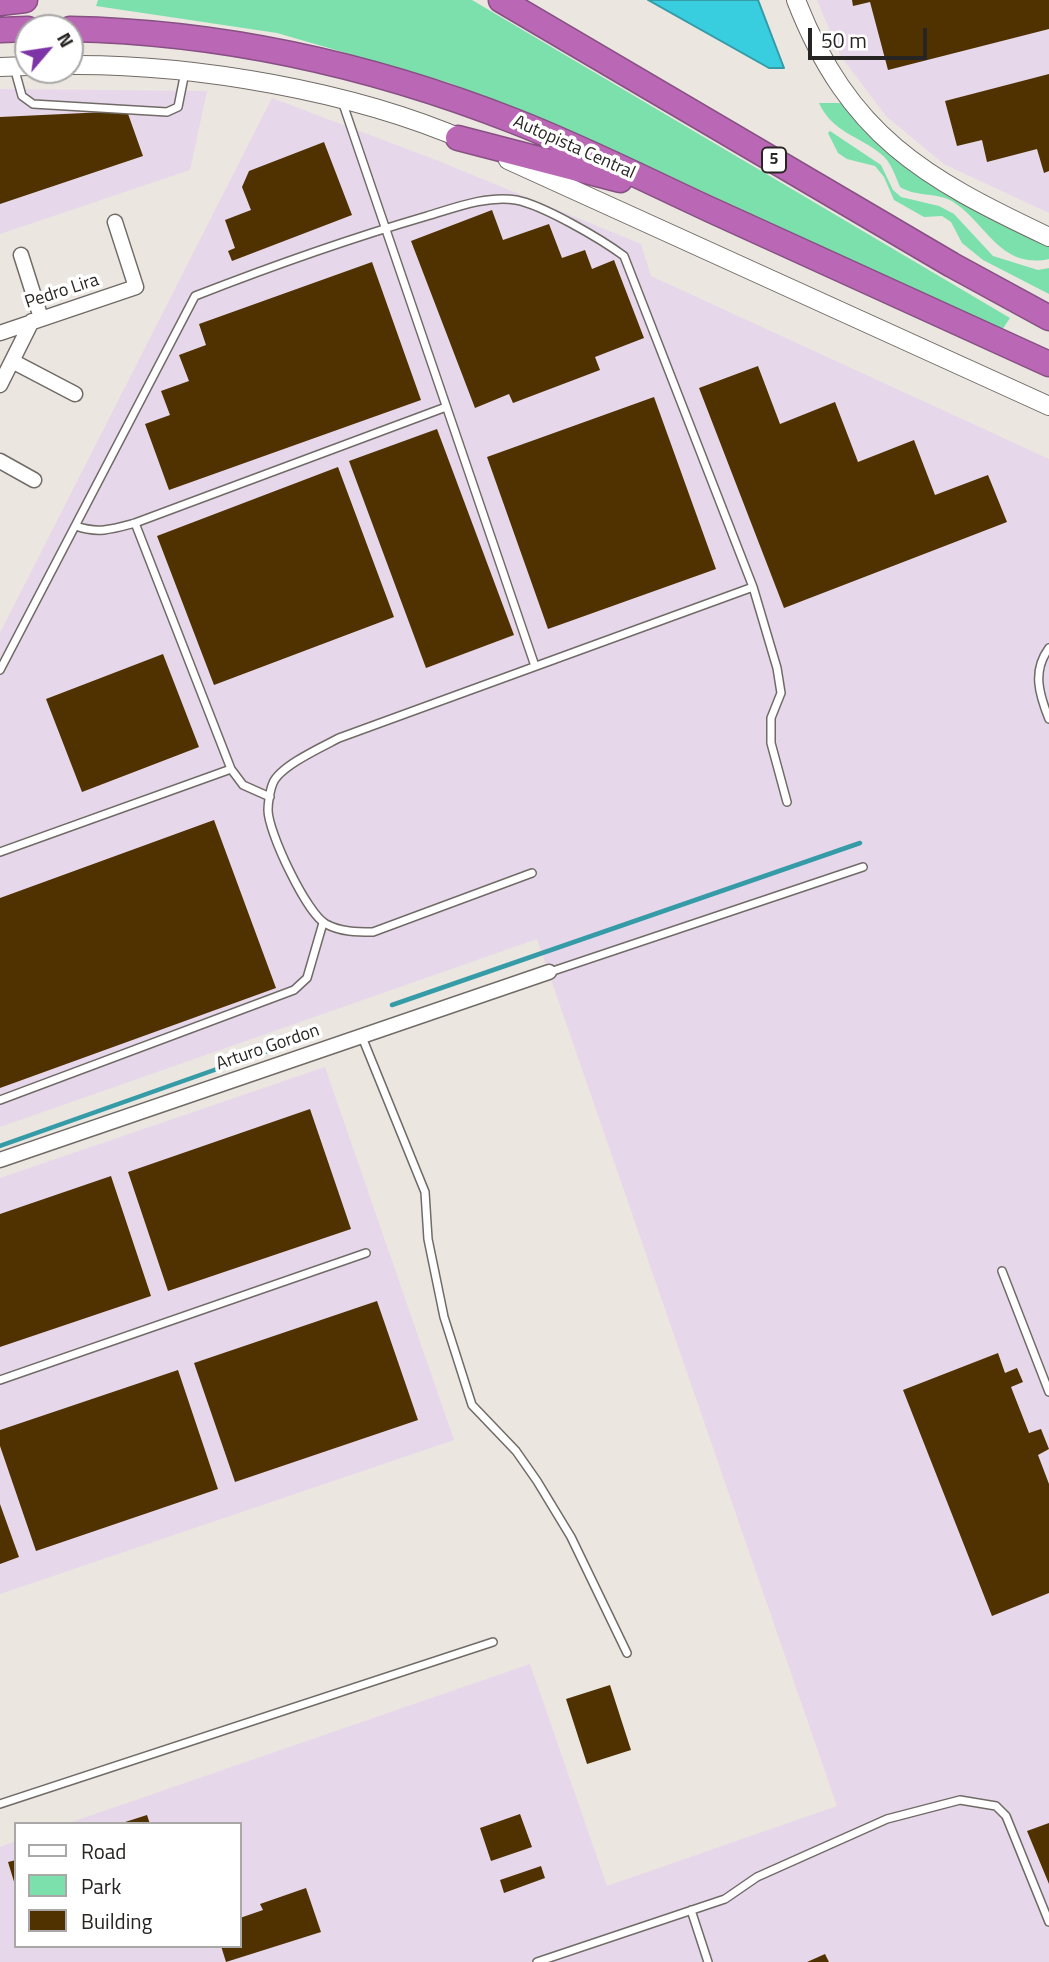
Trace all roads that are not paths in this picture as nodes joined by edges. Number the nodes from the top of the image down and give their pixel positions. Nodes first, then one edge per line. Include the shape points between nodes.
1 (25, 0) edge
2 (501, 0) edge
3 (796, 0) edge
4 (0, 3) edge
5 (84, 30) edge
6 (84, 66) edge
7 (185, 72) junction
8 (19, 84) edge
9 (342, 101) junction
10 (458, 138) junction
11 (655, 185) junction
12 (115, 222) dead end
13 (386, 228) junction
14 (1049, 237) edge
15 (21, 255) dead end
16 (1049, 318) edge
17 (37, 320) junction
18 (0, 333) edge
19 (12, 361) junction
20 (1049, 364) edge
21 (0, 384) edge
22 (75, 394) dead end
23 (446, 407) junction
24 (1049, 407) edge
25 (0, 461) edge
26 (34, 480) dead end
27 (135, 523) junction
28 (75, 526) junction
29 (753, 587) junction
30 (1049, 648) edge
31 (535, 666) junction
32 (0, 670) edge
33 (1049, 719) edge
34 (231, 769) junction
35 (270, 797) junction
36 (787, 802) dead end
37 (0, 852) edge
38 (863, 867) dead end
39 (532, 873) dead end
40 (323, 923) junction
41 (549, 972) joint
42 (362, 1037) junction
43 (0, 1100) edge
44 (0, 1160) edge
45 (366, 1253) dead end
46 (1002, 1271) dead end
47 (0, 1380) edge
48 (1049, 1392) edge
49 (493, 1642) dead end
50 (627, 1653) dead end
51 (0, 1804) edge
52 (691, 1910) junction
53 (1049, 1922) edge
54 (537, 1962) edge
55 (708, 1962) edge

1 - 4 highway
2 - 16 highway, 5
3 - 14 street via 830,72 891,145 958,193
5 - 11 highway, Autopista Central via 193,36 349,66 503,117
6 - 7 street
7 - 8 lane via 178,107 167,111 39,105 22,96
7 - 9 street
9 - 10 street
9 - 13 lane
10 - 11 highway via 602,176
10 - 24 street
11 - 20 highway, Autopista Central
12 - 17 street, Pedro Lira via 136,287
13 - 23 lane
13 - 28 lane via 301,254 195,296
13 - 29 lane via 479,201 516,200 599,237 624,256
15 - 17 street
17 - 18 street, Pedro Lira
17 - 19 street
19 - 21 street
19 - 22 street
23 - 27 lane
23 - 31 lane
25 - 26 street
27 - 28 lane via 90,532
27 - 34 lane
28 - 32 lane
29 - 31 lane
29 - 36 lane via 781,693 771,718 771,743
30 - 33 lane via 1038,670 1040,696
31 - 35 lane via 339,738 281,774 273,782
34 - 35 lane via 243,785
34 - 37 lane
35 - 40 lane via 268,810 276,842 300,891
38 - 41 lane
39 - 40 lane via 373,932 346,931
40 - 43 lane via 307,978 295,990
41 - 42 street, Arturo Gordon
42 - 44 street, Arturo Gordon
42 - 50 lane via 425,1192 428,1239 444,1317 472,1405 516,1451 537,1481 571,1537
45 - 47 lane
46 - 48 lane
49 - 51 lane
52 - 53 lane via 725,1899 757,1877 887,1819 960,1800 996,1806 1006,1816
52 - 54 lane
52 - 55 lane

